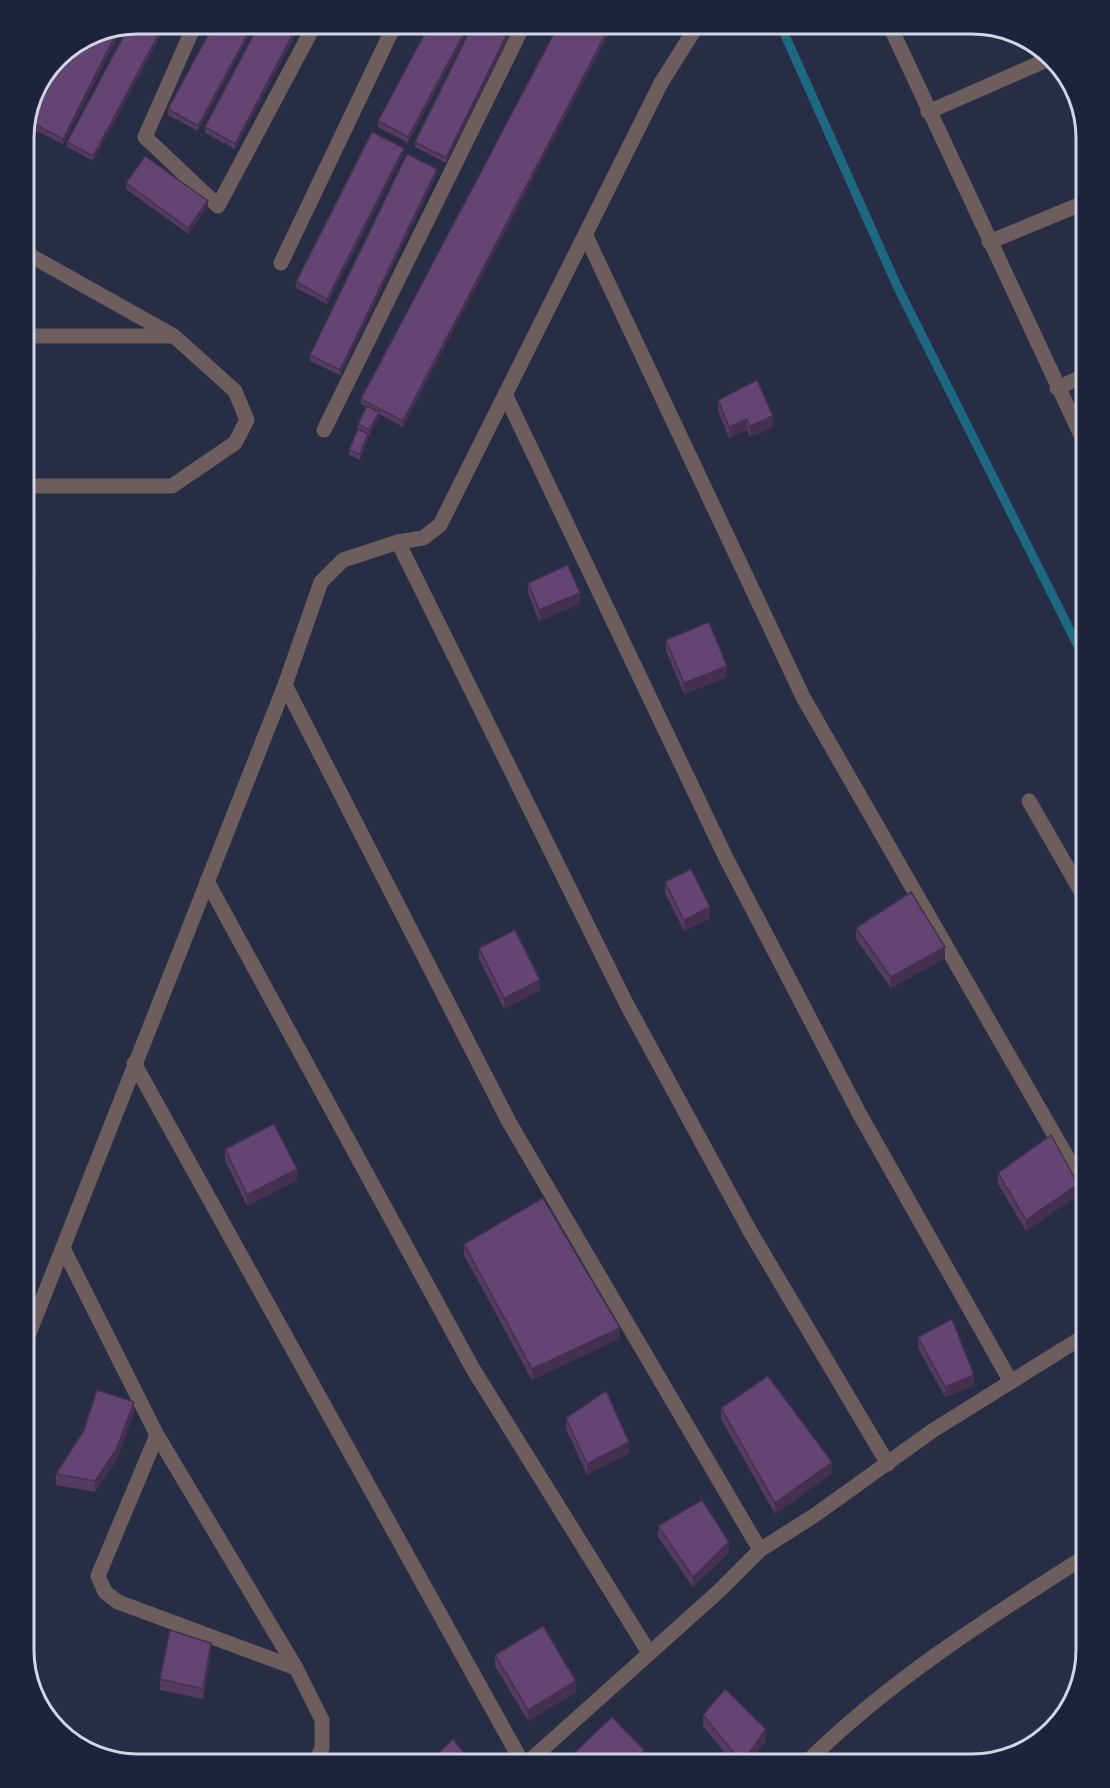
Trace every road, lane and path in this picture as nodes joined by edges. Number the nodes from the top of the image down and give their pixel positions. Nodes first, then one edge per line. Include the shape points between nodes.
1 (191, 34) edge
2 (310, 34) edge
3 (389, 34) edge
4 (519, 34) edge
5 (691, 35) edge
6 (894, 35) edge
7 (1042, 62) edge
8 (928, 112) junction
9 (1076, 206) edge
10 (586, 236) junction
11 (989, 242) junction
12 (35, 258) edge
13 (281, 263) dead end
14 (35, 336) edge
15 (174, 336) junction
16 (1076, 379) edge
17 (1057, 388) junction
18 (505, 393) junction
19 (1076, 426) edge
20 (324, 430) dead end
21 (35, 486) edge
22 (398, 542) junction
23 (285, 685) junction
24 (1029, 801) dead end
25 (207, 881) junction
26 (1076, 883) edge
27 (134, 1063) junction
28 (1076, 1173) edge
29 (64, 1250) junction
30 (34, 1321) edge
31 (1076, 1341) edge
32 (1011, 1382) junction
33 (157, 1435) junction
34 (888, 1464) junction
35 (760, 1550) junction
36 (1076, 1562) edge
37 (648, 1651) junction
38 (296, 1668) junction
39 (320, 1753) edge
40 (518, 1753) edge
41 (536, 1753) edge
42 (816, 1754) edge

1 - 2 street via 145,136 218,206
3 - 13 street
4 - 20 street
5 - 10 street via 661,83
6 - 8 street
7 - 8 street
8 - 11 street
9 - 11 street
10 - 18 street
10 - 28 street via 803,697
11 - 17 street
12 - 15 street
14 - 15 street
15 - 21 street via 235,391 247,420 235,443 172,486
16 - 17 street
17 - 19 street
18 - 22 street via 440,525 423,538
18 - 32 street via 737,878 859,1113
22 - 23 street via 343,560 321,582
22 - 34 street via 626,1003 751,1233
23 - 25 street
23 - 35 street via 508,1122
24 - 26 street
25 - 27 street
25 - 37 street via 473,1369
27 - 29 street
27 - 40 street
29 - 30 street
29 - 33 street
31 - 32 street
32 - 34 street via 932,1431
33 - 38 street
33 - 38 street via 98,1576 105,1592 118,1602
34 - 35 street
35 - 37 street
36 - 42 street via 891,1686
37 - 41 street
38 - 39 street via 322,1719

